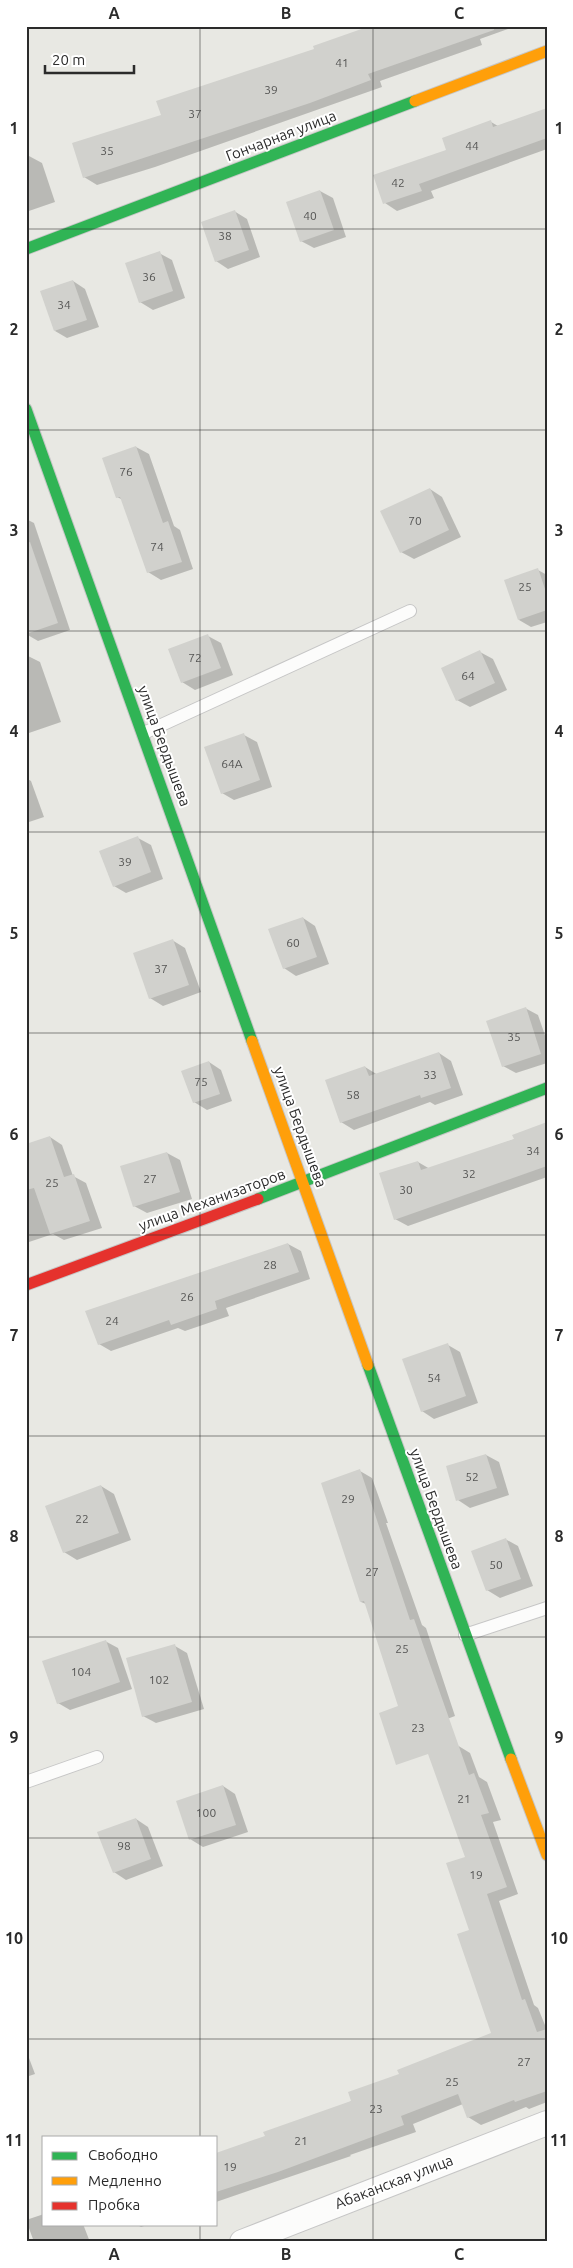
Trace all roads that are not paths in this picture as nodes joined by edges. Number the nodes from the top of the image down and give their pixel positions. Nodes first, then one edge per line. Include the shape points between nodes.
1 (547, 51) edge
2 (26, 249) edge
3 (26, 410) edge
4 (410, 612) dead end
5 (144, 733) junction
6 (547, 1088) edge
7 (304, 1182) junction
8 (26, 1285) edge
9 (547, 1608) edge
10 (466, 1635) junction
11 (97, 1757) dead end
12 (26, 1782) edge
13 (547, 1855) edge
14 (547, 2123) edge
15 (242, 2242) edge

1 - 2 street, Гончарная улица
3 - 5 street, улица Бердышева
4 - 5 lane
5 - 7 street, улица Бердышева
6 - 7 street, улица Механизаторов
7 - 8 street, улица Механизаторов
7 - 10 street, улица Бердышева
9 - 10 lane
10 - 13 street, улица Бердышева
11 - 12 lane
14 - 15 street, Абаканская улица

